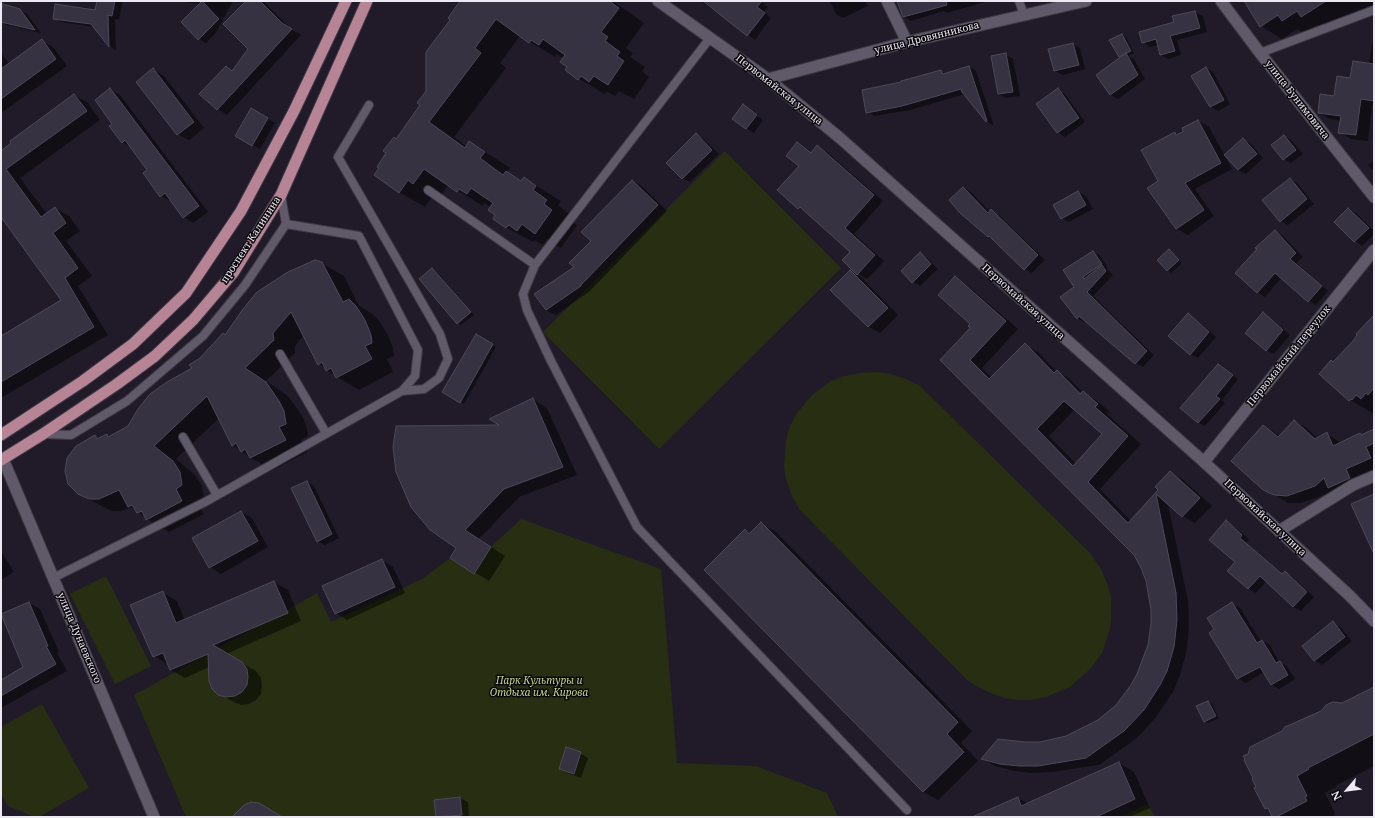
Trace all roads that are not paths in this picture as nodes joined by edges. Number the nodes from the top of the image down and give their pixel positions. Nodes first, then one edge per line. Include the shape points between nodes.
1 (346, 1) edge
2 (367, 1) edge
3 (658, 1) edge
4 (887, 1) edge
5 (1019, 1) edge
6 (1086, 1) edge
7 (1222, 1) edge
8 (1374, 10) edge
9 (1024, 15) junction
10 (710, 38) junction
11 (907, 42) junction
12 (1260, 53) junction
13 (768, 79) junction
14 (369, 105) dead end
15 (428, 190) dead end
16 (281, 195) junction
17 (1374, 198) edge
18 (286, 224) junction
19 (1374, 250) edge
20 (535, 265) junction
21 (280, 354) dead end
22 (402, 391) junction
23 (326, 433) junction
24 (43, 434) junction
25 (1, 435) edge
26 (183, 437) dead end
27 (2, 460) edge
28 (1204, 462) junction
29 (1374, 476) edge
30 (217, 495) junction
31 (1279, 531) junction
32 (53, 578) junction
33 (1374, 621) edge
34 (907, 810) dead end
35 (154, 817) edge

1 - 25 main road via 294,111 241,211 186,292 133,344 83,381
2 - 16 main road, проспект Калинина
3 - 10 street, Первомайская улица
4 - 11 street
5 - 9 lane
6 - 9 street, улица Дровянникова
7 - 12 street, улица Бунимовича
8 - 12 lane
9 - 11 street, улица Дровянникова
10 - 13 street, Первомайская улица
10 - 20 lane
11 - 13 street, улица Дровянникова
12 - 17 street, улица Бунимовича
13 - 28 street, Первомайская улица via 840,138
14 - 22 lane via 338,157 440,334 448,359 439,378 424,389
15 - 20 lane
16 - 18 lane
16 - 24 main road, проспект Калинина via 232,273 193,320 155,356
18 - 22 lane via 359,236 418,350 415,376
18 - 24 lane via 245,285 203,336 127,402 71,435
19 - 28 street, Первомайский переулок
20 - 34 lane via 523,294 527,310 637,527
21 - 23 lane
22 - 23 lane
23 - 30 lane
24 - 27 main road, проспект Калинина
26 - 30 lane
27 - 32 street, улица Дунаевского
28 - 31 street, Первомайская улица
29 - 31 street via 1353,485
30 - 32 lane
31 - 33 street, Первомайская улица
32 - 35 street, улица Дунаевского

